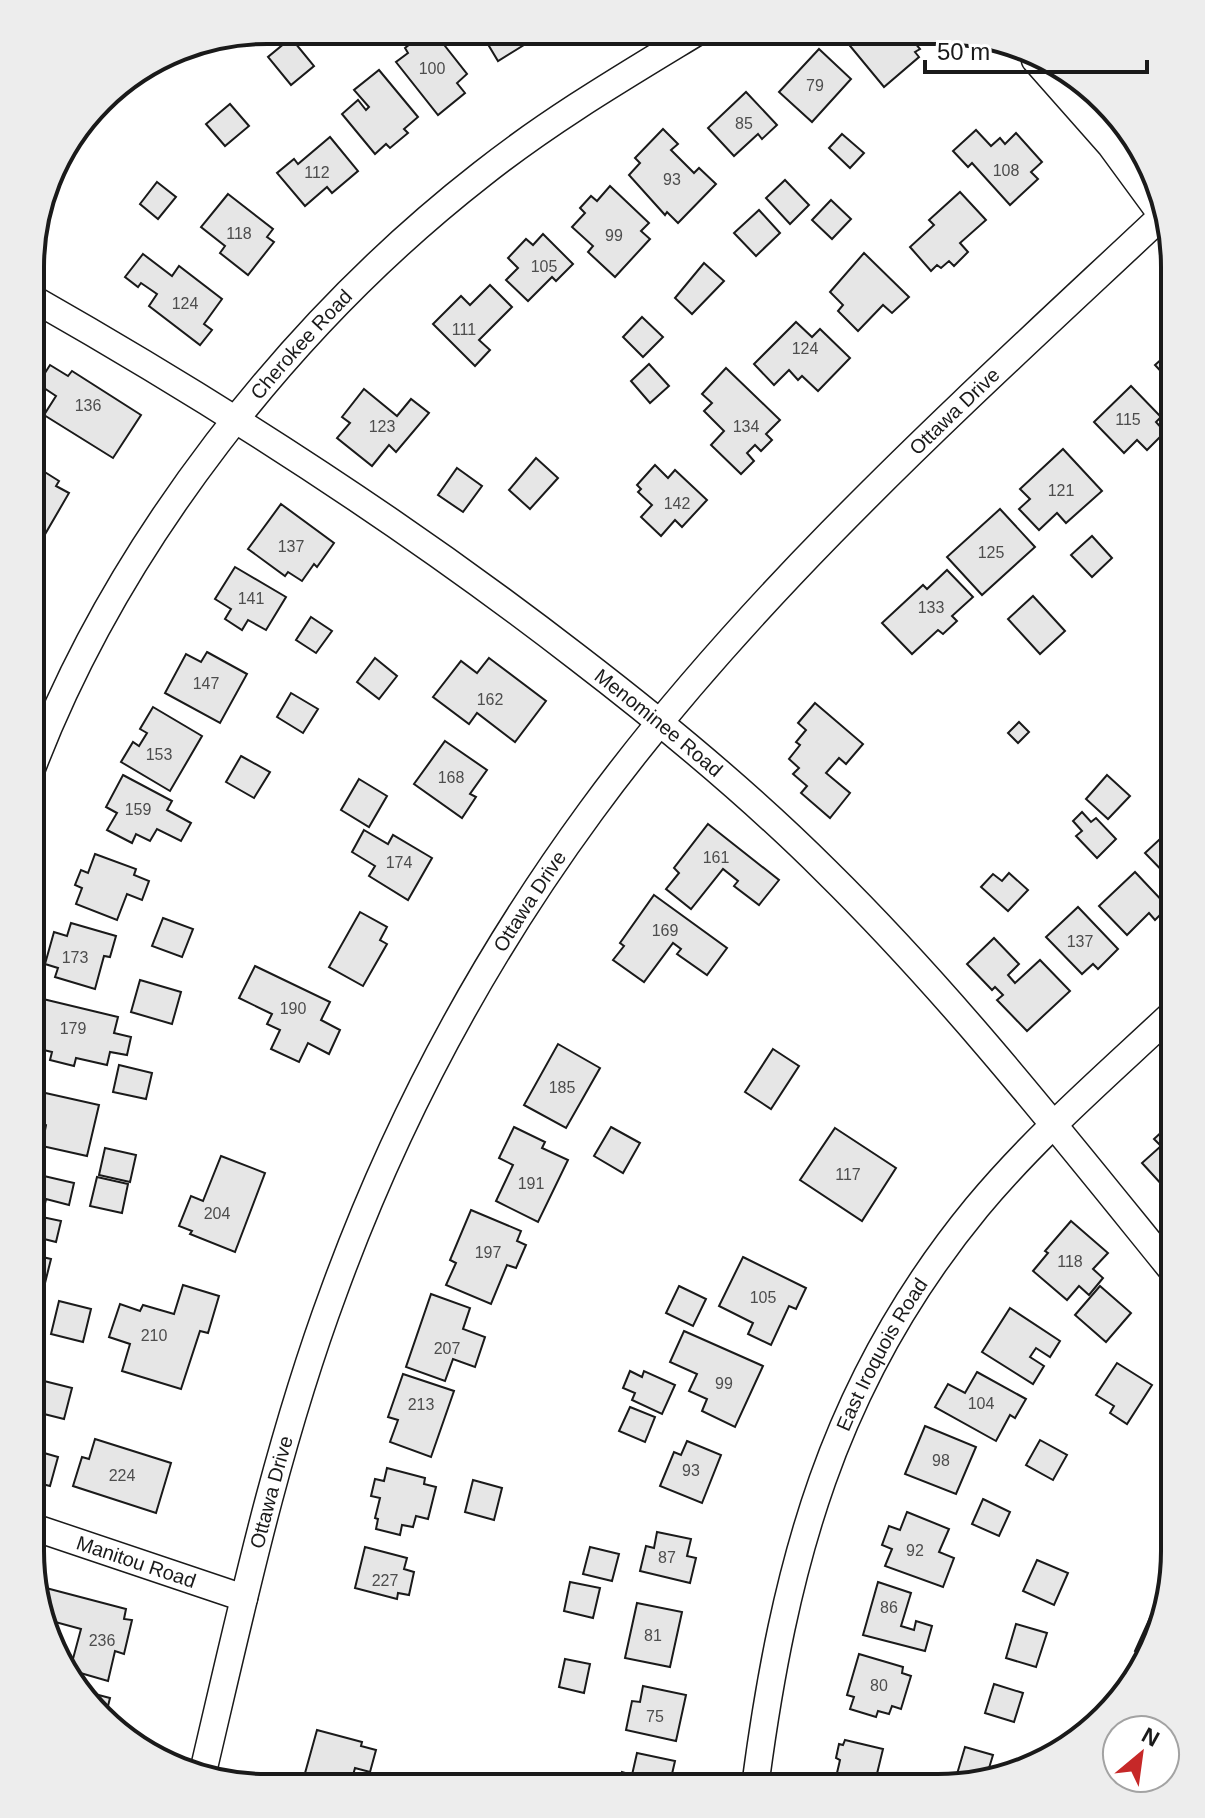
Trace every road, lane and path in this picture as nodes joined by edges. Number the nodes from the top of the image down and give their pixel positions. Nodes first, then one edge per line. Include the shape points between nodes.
1 (677, 44) edge
2 (1046, 73) edge
3 (1149, 197) edge
4 (1157, 224) edge
5 (44, 305) edge
6 (237, 419) junction
7 (660, 723) junction
8 (44, 741) edge
9 (1161, 1024) edge
10 (1054, 1125) junction
11 (1161, 1257) edge
12 (44, 1531) edge
13 (244, 1598) junction
14 (205, 1764) edge
15 (757, 1774) edge

1 - 6 street, Cherokee Road via 598,92 450,199 366,276
2 - 3 street
4 - 7 street, Ottawa Drive via 868,498
5 - 6 street, Menominee Road
6 - 7 street, Menominee Road via 448,560
6 - 8 street, Cherokee Road via 171,506 107,608
7 - 10 street, Menominee Road via 772,819 870,914
7 - 13 street, Ottawa Drive via 523,912 464,1010 406,1124 313,1349
9 - 10 street, East Iroquois Road
10 - 11 street, Menominee Road
10 - 15 street, East Iroquois Road via 980,1204 920,1283 847,1414 791,1579
12 - 13 street, Manitou Road
13 - 14 street, Ottawa Drive

